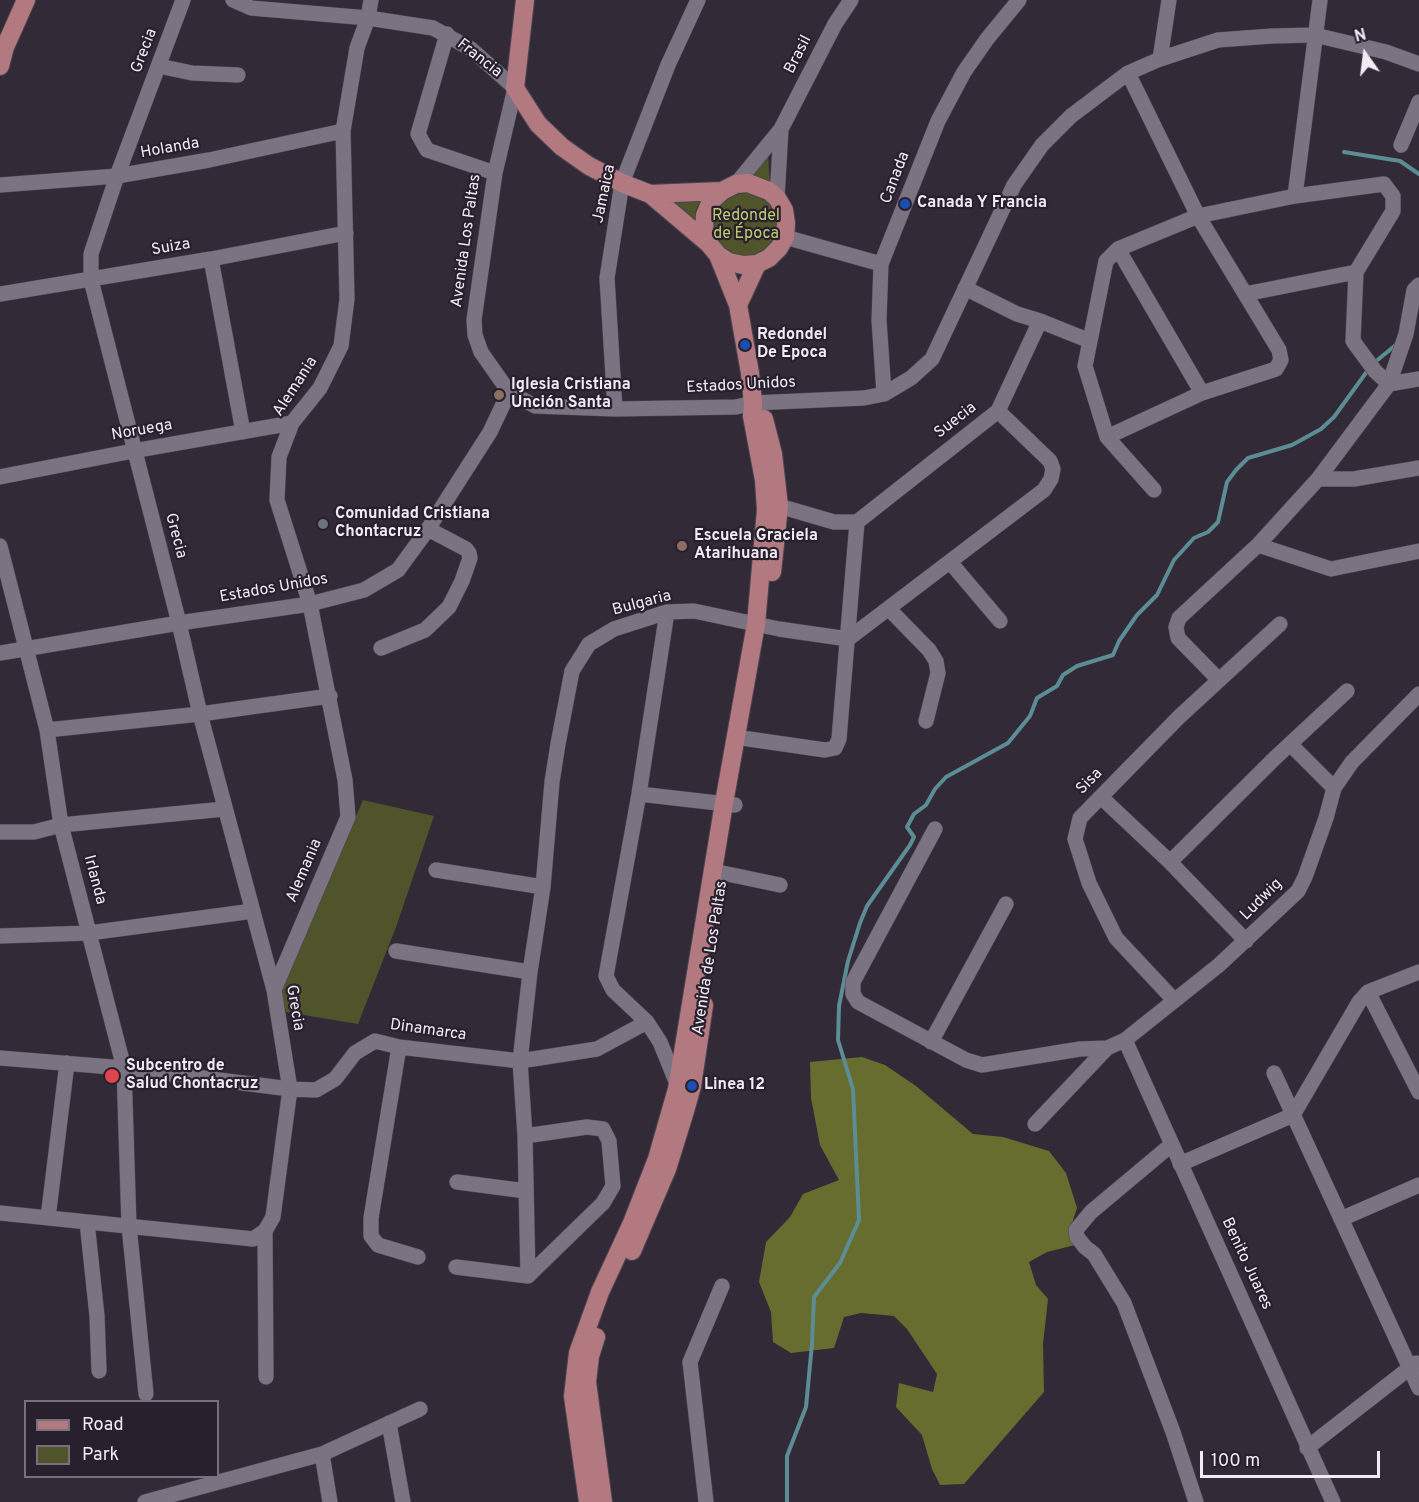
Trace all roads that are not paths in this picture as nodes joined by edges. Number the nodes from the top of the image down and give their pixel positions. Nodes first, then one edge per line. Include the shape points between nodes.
1 (26, 0) edge
2 (183, 0) edge
3 (233, 0) edge
4 (370, 0) edge
5 (525, 0) edge
6 (698, 0) edge
7 (851, 0) edge
8 (1019, 0) edge
9 (1169, 0) edge
10 (1320, 0) edge
11 (368, 18) junction
12 (447, 34) junction
13 (1315, 35) junction
14 (3, 46) edge
15 (1160, 59) junction
16 (1419, 64) edge
17 (0, 66) edge
18 (159, 66) junction
19 (1128, 73) junction
20 (238, 75) dead end
21 (515, 88) junction
22 (1419, 102) edge
23 (782, 129) junction
24 (343, 131) junction
25 (1401, 144) dead end
26 (495, 172) junction
27 (117, 176) junction
28 (622, 183) junction
29 (0, 185) edge
30 (729, 188) junction
31 (650, 194) junction
32 (1295, 196) junction
33 (777, 198) junction
34 (1198, 216) junction
35 (346, 233) junction
36 (785, 237) junction
37 (713, 249) junction
38 (1118, 249) junction
39 (211, 259) junction
40 (757, 264) junction
41 (882, 264) junction
42 (1356, 272) junction
43 (91, 280) junction
44 (1419, 285) edge
45 (965, 288) junction
46 (0, 294) edge
47 (1245, 294) junction
48 (738, 305) junction
49 (1040, 321) junction
50 (1090, 341) junction
51 (1419, 379) edge
52 (1389, 384) junction
53 (509, 392) junction
54 (1202, 393) junction
55 (884, 394) junction
56 (753, 403) junction
57 (615, 409) junction
58 (998, 411) junction
59 (292, 423) junction
60 (243, 432) junction
61 (1107, 437) junction
62 (133, 451) junction
63 (1419, 468) edge
64 (0, 477) edge
65 (1318, 479) junction
66 (1154, 490) dead end
67 (779, 506) junction
68 (857, 522) junction
69 (428, 529) junction
70 (1258, 545) junction
71 (0, 546) edge
72 (1419, 551) edge
73 (950, 562) junction
74 (310, 604) junction
75 (889, 609) junction
76 (667, 612) junction
77 (1000, 621) dead end
78 (179, 623) junction
79 (1280, 624) dead end
80 (762, 625) junction
81 (848, 639) junction
82 (27, 648) junction
83 (381, 648) dead end
84 (0, 653) edge
85 (1219, 680) junction
86 (1347, 691) dead end
87 (1419, 694) edge
88 (330, 696) junction
89 (200, 714) junction
90 (926, 721) dead end
91 (47, 730) junction
92 (741, 738) junction
93 (1291, 745) junction
94 (1334, 788) junction
95 (639, 794) junction
96 (1101, 797) junction
97 (729, 804) junction
98 (225, 809) junction
99 (61, 825) junction
100 (934, 830) dead end
101 (0, 832) edge
102 (1170, 862) junction
103 (436, 870) dead end
104 (719, 872) junction
105 (780, 885) dead end
106 (543, 887) junction
107 (1006, 904) dead end
108 (253, 911) junction
109 (89, 933) junction
110 (0, 936) edge
111 (1246, 941) junction
112 (396, 951) dead end
113 (530, 972) junction
114 (1419, 972) edge
115 (274, 990) junction
116 (1368, 992) junction
117 (1174, 1000) junction
118 (647, 1022) junction
119 (1125, 1041) junction
120 (931, 1042) junction
121 (399, 1047) junction
122 (1107, 1048) junction
123 (0, 1058) edge
124 (520, 1061) junction
125 (67, 1063) junction
126 (124, 1068) junction
127 (1274, 1073) dead end
128 (290, 1089) junction
129 (683, 1091) junction
130 (1419, 1092) edge
131 (1293, 1115) junction
132 (1035, 1124) dead end
133 (525, 1137) junction
134 (1172, 1144) junction
135 (1180, 1164) junction
136 (457, 1182) dead end
137 (1419, 1185) edge
138 (526, 1191) junction
139 (0, 1213) edge
140 (48, 1218) junction
141 (1341, 1219) junction
142 (87, 1222) junction
143 (129, 1226) junction
144 (264, 1231) junction
145 (418, 1257) dead end
146 (456, 1267) dead end
147 (528, 1276) junction
148 (722, 1286) dead end
149 (1414, 1364) edge
150 (99, 1371) dead end
151 (266, 1377) dead end
152 (1419, 1388) edge
153 (146, 1394) dead end
154 (420, 1409) dead end
155 (388, 1423) junction
156 (1307, 1448) junction
157 (322, 1454) junction
158 (148, 1502) edge
159 (330, 1502) edge
160 (403, 1502) edge
161 (588, 1502) edge
162 (603, 1502) edge
163 (706, 1502) edge
164 (1196, 1502) edge
165 (1333, 1502) edge

1 - 14 main road
2 - 18 street, Grecia
3 - 11 street, Francia via 251,8
4 - 11 street, Alemania
5 - 21 main road
6 - 28 street, Jamaica
7 - 23 street, Brasil
8 - 41 street, Canada via 964,72 938,121
9 - 15 street
10 - 13 street
11 - 12 street, Francia via 433,28
11 - 24 street, Alemania via 357,48
12 - 21 street, Francia via 471,49
12 - 26 street via 418,134 427,150
13 - 15 street, Estados Unidos via 1218,40
13 - 16 street, Estados Unidos
13 - 32 street
14 - 17 main road
15 - 19 street, Estados Unidos
18 - 20 street via 192,73
18 - 27 street, Grecia
19 - 34 street
19 - 45 street, Estados Unidos via 1071,116 1042,145 1014,185
21 - 26 street, Avenida Los Paltas
21 - 28 main road, Francia via 538,124 562,147
22 - 25 street
23 - 30 street, Brasil
23 - 33 street, Brasil
24 - 27 street, Holanda
24 - 35 street, Alemania
26 - 53 street, Avenida Los Paltas via 475,328 481,352
27 - 29 street, Holanda
27 - 43 street, Grecia via 91,254
28 - 31 main road, Francia
28 - 57 street, Jamaica via 607,278
30 - 31 main road, Francia
30 - 33 main road via 747,183
30 - 37 main road via 711,201 705,215 704,230
31 - 37 main road, Francia
32 - 34 street
32 - 42 street via 1383,184 1394,196 1393,212
33 - 36 main road via 785,217
34 - 38 street
34 - 47 street
35 - 39 street, Suiza
35 - 59 street, Alemania via 348,299 341,346 320,388
36 - 40 main road via 774,253
36 - 41 street
37 - 40 main road via 729,262
37 - 48 main road, Avenida de Los Paltas
38 - 50 street via 1106,261
38 - 54 street
39 - 43 street, Suiza
39 - 60 street
40 - 48 main road
41 - 55 street, Canada via 879,320
42 - 47 street
42 - 52 street via 1353,341
43 - 46 street, Suiza
43 - 62 street, Grecia
44 - 52 street via 1414,290 1406,334
45 - 49 street
45 - 55 street, Estados Unidos via 932,359
47 - 54 street via 1279,350 1281,360 1276,369
48 - 56 main road, Avenida de Los Paltas
49 - 50 street
49 - 58 street, Suecia
50 - 61 street via 1085,366
51 - 52 street
52 - 65 street
53 - 57 street, Estados Unidos via 534,406
53 - 69 street, Estados Unidos via 490,432
54 - 61 street
55 - 56 street, Estados Unidos
56 - 57 street, Estados Unidos via 736,407
56 - 67 main road, Avenida de Los Paltas via 762,414 773,454
56 - 80 main road, Avenida de Los Paltas via 766,510
58 - 68 street, Suecia
58 - 73 street via 1050,461 1051,479 1044,490
59 - 60 street, Noruega
59 - 74 street, Alemania via 279,457 277,500
60 - 62 street, Noruega
61 - 66 street
62 - 64 street, Noruega
62 - 78 street, Grecia
63 - 65 street via 1354,479
65 - 70 street
67 - 68 street via 834,522
67 - 80 main road, Avenida de Los Paltas
68 - 81 street
69 - 74 street, Estados Unidos via 398,570 364,590
69 - 83 street via 469,553 462,581 449,607 425,630
70 - 72 street via 1331,569
70 - 85 street via 1179,618 1176,627 1178,638
71 - 82 street, Irlanda
73 - 75 street
73 - 77 street
74 - 78 street, Estados Unidos
74 - 88 street, Alemania
75 - 81 street
75 - 90 street via 936,661 938,673
76 - 80 street, Bulgaria via 694,611
76 - 95 street
76 - 106 street, Bulgaria via 614,629 589,644 572,671 552,782
78 - 82 street, Estados Unidos
78 - 89 street, Grecia
79 - 85 street, Sisa
80 - 81 street, Bulgaria
80 - 92 main road, Avenida de Los Paltas
81 - 92 street via 835,748 825,750
82 - 84 street, Estados Unidos
82 - 91 street, Irlanda
85 - 96 street, Sisa
86 - 93 street
87 - 94 street, Ludwig via 1352,762
88 - 89 street
88 - 115 street, Alemania via 348,817
89 - 91 street
89 - 98 street, Grecia
91 - 99 street, Irlanda
92 - 97 main road, Avenida de Los Paltas
93 - 94 street
93 - 102 street
94 - 111 street, Ludwig via 1298,891
95 - 97 street
95 - 118 street via 606,976 613,990
96 - 102 street
96 - 117 street, Sisa via 1080,818 1075,839 1089,883 1116,939
97 - 104 main road, Avenida de Los Paltas
98 - 99 street
98 - 108 street, Grecia
99 - 101 street via 34,832
99 - 109 street, Irlanda
100 - 120 street via 853,982 858,1002
102 - 111 street
103 - 106 street
104 - 105 street
104 - 129 main road, Avenida de Los Paltas
106 - 113 street, Bulgaria
107 - 120 street
108 - 109 street
108 - 115 street, Grecia
109 - 110 street
109 - 126 street, Irlanda
111 - 117 street, Ludwig
112 - 113 street
113 - 124 street, Bulgaria
114 - 116 street
115 - 128 street, Grecia
116 - 130 street
116 - 131 street
117 - 119 street, Ludwig
118 - 124 street, Dinamarca via 597,1049
118 - 129 street
119 - 122 street, Ludwig
119 - 134 street, Benito Juares
120 - 122 street via 982,1065
121 - 124 street, Dinamarca
121 - 128 street, Dinamarca via 375,1041 355,1053 335,1079 316,1090
121 - 145 street via 370,1236 378,1245
122 - 132 street
123 - 125 street, Dinamarca
124 - 133 street, Bulgaria
125 - 126 street, Dinamarca
125 - 140 street
126 - 128 street, Dinamarca
126 - 143 street, Irlanda
127 - 131 street
128 - 144 street, Grecia via 273,1217
129 - 161 main road, Avenida de Los Paltas via 578,1353 573,1396
129 - 162 main road, Avenida de Los Paltas via 667,1169 610,1298 590,1356 587,1382
131 - 135 street
131 - 141 street
133 - 138 street, Bulgaria
133 - 147 street via 587,1127 603,1129 609,1142 613,1186 603,1203
134 - 135 street, Benito Juares
134 - 164 street via 1091,1212 1076,1230 1077,1237 1094,1254 1124,1303
135 - 156 street, Benito Juares
136 - 138 street
137 - 141 street
138 - 147 street, Bulgaria
139 - 140 street
140 - 142 street
141 - 149 street
142 - 143 street
142 - 150 street
143 - 144 street via 253,1239
143 - 153 street, Irlanda
144 - 151 street
146 - 147 street
148 - 163 street via 690,1362
149 - 152 street
149 - 156 street
154 - 155 street
155 - 157 street
155 - 160 street
156 - 165 street, Benito Juares
157 - 158 street
157 - 159 street

